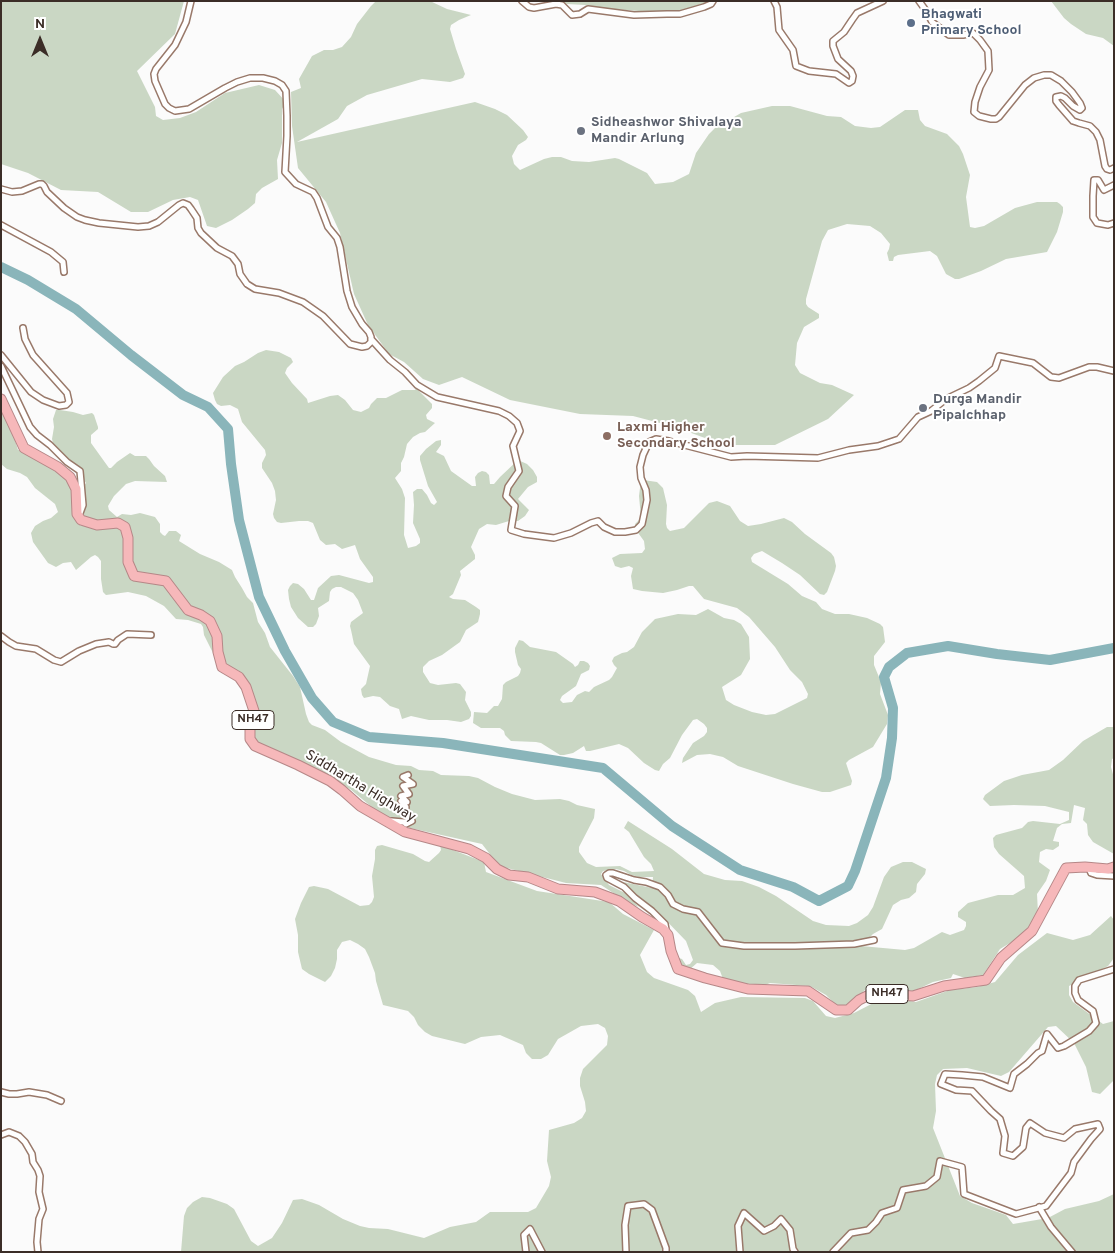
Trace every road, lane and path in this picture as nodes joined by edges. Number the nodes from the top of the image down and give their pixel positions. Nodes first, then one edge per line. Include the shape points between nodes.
1 (191, 1) edge
2 (522, 1) edge
3 (713, 1) edge
4 (774, 1) edge
5 (883, 1) edge
6 (919, 1) edge
7 (1114, 168) edge
8 (1114, 185) edge
9 (1, 189) edge
10 (1114, 223) edge
11 (1, 226) edge
12 (64, 272) dead end
13 (23, 328) dead end
14 (371, 339) junction
15 (1, 355) edge
16 (1, 366) edge
17 (1114, 370) edge
18 (1, 399) edge
19 (79, 516) junction
20 (151, 635) dead end
21 (1, 636) edge
22 (408, 775) dead end
23 (387, 822) junction
24 (1114, 866) edge
25 (1089, 868) junction
26 (1114, 876) edge
27 (668, 935) junction
28 (874, 940) dead end
29 (1114, 969) edge
30 (1, 1092) edge
31 (61, 1100) dead end
32 (1, 1135) edge
33 (1039, 1207) junction
34 (38, 1252) edge
35 (526, 1252) edge
36 (542, 1252) edge
37 (626, 1252) edge
38 (666, 1252) edge
39 (740, 1252) edge
40 (795, 1252) edge
41 (833, 1252) edge
42 (1072, 1252) edge

1 - 14 street via 175,45 154,74 164,104 175,111 189,109 236,82 250,78 263,78 282,85 286,91 285,172 317,198 340,247 352,307
2 - 3 street via 534,8 562,5 572,15 588,9 634,15 680,14
4 - 5 street via 778,30 793,50 796,66 809,72 836,74 849,83 853,76 838,59 833,41 858,13
6 - 7 street via 932,22 949,35 973,33 988,51 989,70 974,112 996,119 1025,85 1034,78 1051,75 1072,92 1082,108 1073,106 1061,96 1056,97 1058,105 1073,120 1090,126 1096,132 1106,169
8 - 10 street via 1104,190 1098,180 1094,180 1093,217 1098,223
9 - 14 street via 22,191 42,184 64,208 77,217 99,224 150,226 179,205 188,205 197,218 201,233 217,248 232,256 247,284 303,302 350,344 367,346
11 - 12 street via 51,252 63,262
13 - 15 street via 33,355 67,393 69,402 66,406 43,400 31,392
14 - 17 street via 417,385 437,397 499,411 517,423 520,431 513,446 519,471 506,496 515,506 511,530 554,538 598,521 615,532 636,530 642,524 647,500 640,467 649,442 656,439 732,457 818,458 900,440 918,417 979,382 995,368 999,356 1033,363 1051,377 1059,378 1089,367
16 - 19 street via 30,427 80,471 83,505
18 - 19 highway via 24,448 70,477 76,489
19 - 23 highway, Siddhartha Highway / NH47 via 81,520 97,524 118,523 124,527 128,538 128,562 134,576 166,581 188,610 210,621 217,636 222,667 239,677 246,687 254,711 250,739 254,746 330,781 360,806
20 - 21 street via 127,634 115,644 96,644 61,662 36,649 16,646
22 - 23 street via 403,777 413,784 403,786 409,794 402,796 407,802 401,802 406,807 400,807 412,822
23 - 27 highway, Siddhartha Highway / NH47 via 405,832 469,849 509,875 528,877 558,889 595,892 619,901
24 - 25 highway, NH47 via 1108,869
25 - 26 street via 1098,875
25 - 27 highway, NH47 via 1066,868 1032,931 1001,958 986,980 944,986 913,996 873,993 848,1010 836,1010 808,991 748,989 678,969 670,951
27 - 28 street via 665,924 624,887 607,878 608,872 660,887 674,904 698,912 722,943 804,946
29 - 33 street via 1079,980 1075,986 1078,1000 1093,1011 1096,1023 1089,1031 1058,1048 1047,1034 1042,1051 1014,1074 1010,1088 983,1077 945,1074 941,1084 956,1090 972,1091 1000,1119 1005,1136 1003,1153 1013,1156 1023,1147 1030,1123 1064,1138 1075,1129 1098,1124 1100,1129 1074,1162 1071,1173 1046,1206
30 - 31 street via 29,1092
32 - 34 street via 9,1132 25,1142 40,1176 43,1208 39,1219
33 - 41 street via 1016,1214 964,1194 962,1167 940,1160 936,1177 926,1186 903,1190 897,1208 882,1213 868,1230 851,1233
33 - 42 street
35 - 36 street via 524,1236 530,1228
37 - 38 street via 628,1206 644,1204 652,1210
39 - 40 street via 738,1226 744,1213 764,1231 781,1219 790,1230

